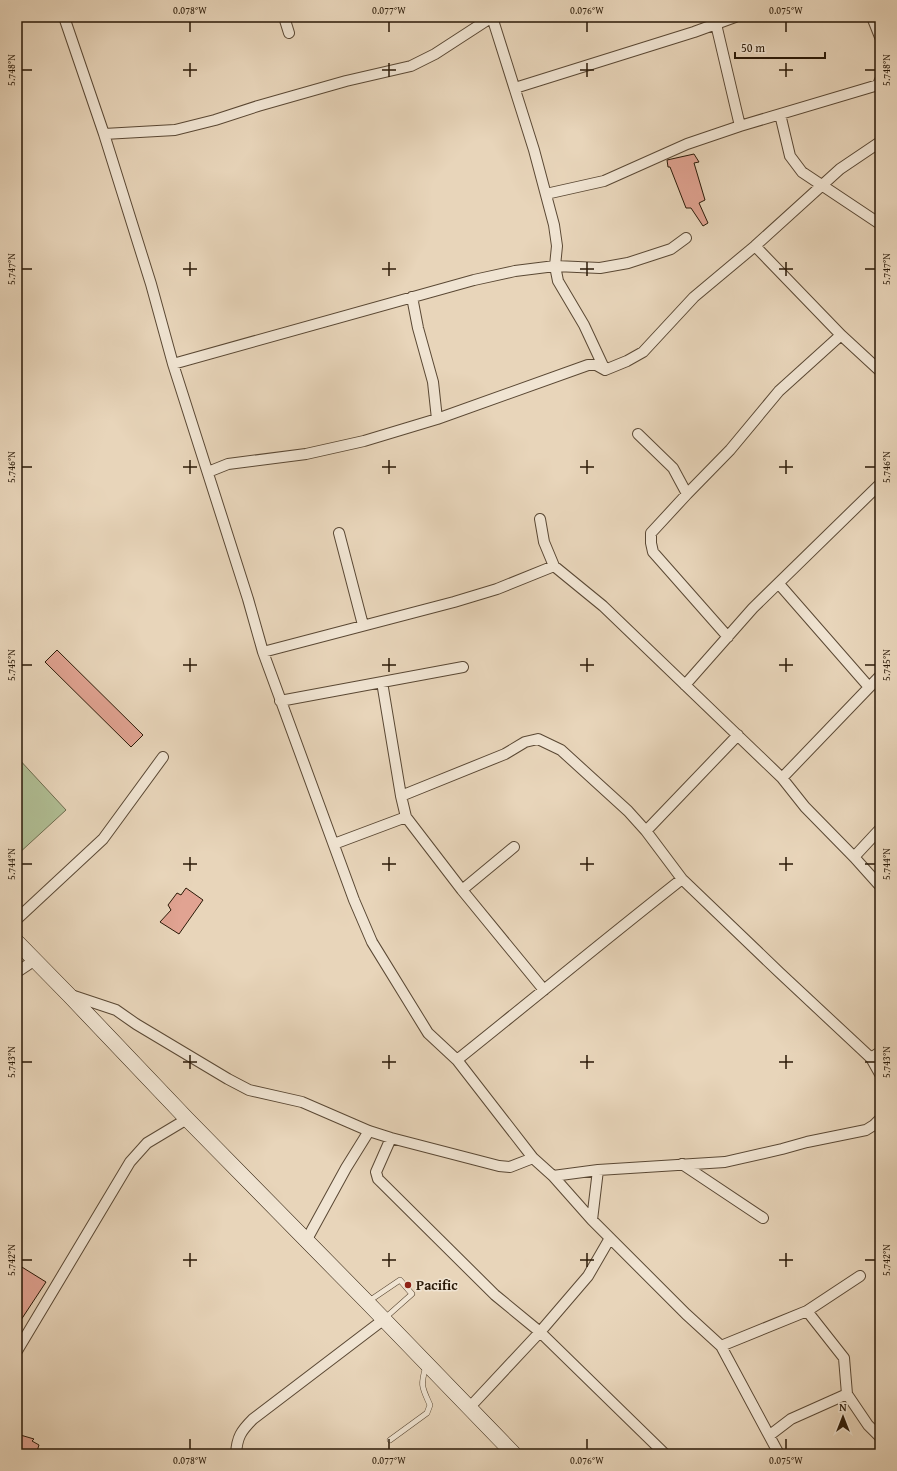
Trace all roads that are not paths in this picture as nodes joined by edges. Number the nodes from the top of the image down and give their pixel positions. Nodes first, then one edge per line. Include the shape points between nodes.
1 (64, 17) edge
2 (284, 17) edge
3 (492, 17) edge
4 (735, 17) edge
5 (872, 17) edge
6 (716, 24) junction
7 (289, 33) dead end
8 (880, 37) edge
9 (880, 80) edge
10 (514, 88) junction
11 (780, 114) junction
12 (740, 126) junction
13 (104, 134) junction
14 (880, 142) edge
15 (823, 185) junction
16 (546, 194) junction
17 (880, 224) edge
18 (686, 238) dead end
19 (755, 246) junction
20 (555, 266) junction
21 (412, 297) junction
22 (841, 335) junction
23 (174, 364) junction
24 (605, 370) junction
25 (880, 371) edge
26 (437, 420) junction
27 (638, 434) dead end
28 (208, 472) junction
29 (880, 484) edge
30 (687, 494) junction
31 (540, 519) dead end
32 (339, 533) dead end
33 (554, 566) junction
34 (779, 584) junction
35 (363, 625) junction
36 (728, 637) junction
37 (263, 652) junction
38 (463, 667) dead end
39 (880, 676) edge
40 (382, 682) junction
41 (685, 685) junction
42 (869, 687) junction
43 (280, 701) junction
44 (738, 735) junction
45 (163, 757) dead end
46 (782, 778) junction
47 (401, 796) junction
48 (406, 817) junction
49 (880, 830) edge
50 (646, 831) junction
51 (334, 844) junction
52 (514, 847) dead end
53 (854, 857) junction
54 (682, 879) junction
55 (880, 886) edge
56 (462, 890) junction
57 (17, 919) edge
58 (17, 942) edge
59 (35, 960) junction
60 (17, 972) edge
61 (544, 990) junction
62 (69, 995) junction
63 (880, 1052) edge
64 (871, 1058) junction
65 (457, 1060) junction
66 (880, 1074) edge
67 (187, 1119) junction
68 (880, 1119) edge
69 (369, 1131) junction
70 (391, 1138) junction
71 (533, 1158) junction
72 (682, 1164) junction
73 (598, 1170) junction
74 (554, 1176) junction
75 (763, 1218) dead end
76 (592, 1220) junction
77 (610, 1238) junction
78 (306, 1241) junction
79 (860, 1276) dead end
80 (367, 1302) junction
81 (807, 1311) junction
82 (383, 1320) junction
83 (540, 1332) junction
84 (721, 1346) junction
85 (17, 1351) edge
86 (426, 1364) junction
87 (847, 1394) junction
88 (469, 1408) junction
89 (770, 1435) junction
90 (880, 1437) edge
91 (390, 1440) dead end
92 (236, 1454) edge
93 (514, 1454) edge
94 (665, 1454) edge
95 (779, 1454) edge

1 - 13 street
2 - 7 street
3 - 10 street
3 - 13 street via 436,54 411,66 325,87 175,130
4 - 6 street
5 - 8 street
6 - 10 street
6 - 12 street
9 - 11 street via 878,85
10 - 16 street
11 - 12 street
11 - 15 street via 790,156 802,172
12 - 16 street via 687,144 604,181
13 - 23 street
14 - 15 street via 840,169
15 - 17 street
15 - 19 street
16 - 20 street via 557,246
18 - 20 street via 671,249 628,263 600,268
19 - 22 street
19 - 24 street via 694,296 643,352
20 - 21 street via 514,271
20 - 24 street via 558,282 584,325
21 - 23 street
21 - 26 street via 433,382
22 - 25 street
22 - 30 street via 780,391 730,450
23 - 28 street
24 - 26 street via 596,365 588,365
26 - 28 street via 364,441 306,454 228,464
27 - 30 street via 673,468
28 - 37 street
29 - 34 street
30 - 36 street via 651,533 653,552
31 - 33 street via 544,542
32 - 35 street
33 - 35 street via 490,591
33 - 41 street via 602,606
34 - 36 street via 753,608
34 - 42 street
35 - 37 street
36 - 41 street
37 - 43 street
38 - 40 street
39 - 42 street
40 - 43 street
40 - 47 street
41 - 44 street
42 - 46 street
43 - 51 street
44 - 46 street
44 - 50 street
45 - 57 street via 103,839
46 - 53 street via 805,807
47 - 48 street
47 - 50 street via 505,754 525,742 538,739 561,750 628,811
48 - 51 street
48 - 56 street
49 - 53 street
50 - 54 street
51 - 65 street via 372,942 428,1033
52 - 56 street
53 - 55 street
54 - 61 street
54 - 64 street
56 - 61 street
58 - 59 main road
59 - 60 street
59 - 62 main road
61 - 65 street
62 - 67 main road
62 - 69 street via 116,1010 228,1080 249,1090 302,1102
63 - 64 street
64 - 66 street
65 - 71 street
67 - 78 main road
67 - 85 street via 147,1143 130,1162
68 - 72 street via 866,1130 857,1133 726,1162
69 - 70 street
69 - 78 street
70 - 71 street via 499,1166 510,1166
70 - 83 street via 376,1172 378,1179 495,1295
71 - 74 street
72 - 73 street
72 - 75 street
73 - 74 street
73 - 76 street
74 - 76 street
76 - 77 street
77 - 83 street via 588,1276
77 - 84 street
78 - 80 main road
79 - 81 street
80 - 82 main road
80 - 82 lane via 400,1280 412,1294
81 - 84 street
81 - 87 street via 844,1358
82 - 86 main road
82 - 92 street via 242,1429 237,1441
83 - 88 street
83 - 94 street
84 - 89 street
86 - 88 main road
86 - 91 lane via 421,1381 430,1405 427,1413
87 - 89 street via 791,1419
87 - 90 street
88 - 93 main road
89 - 95 street

